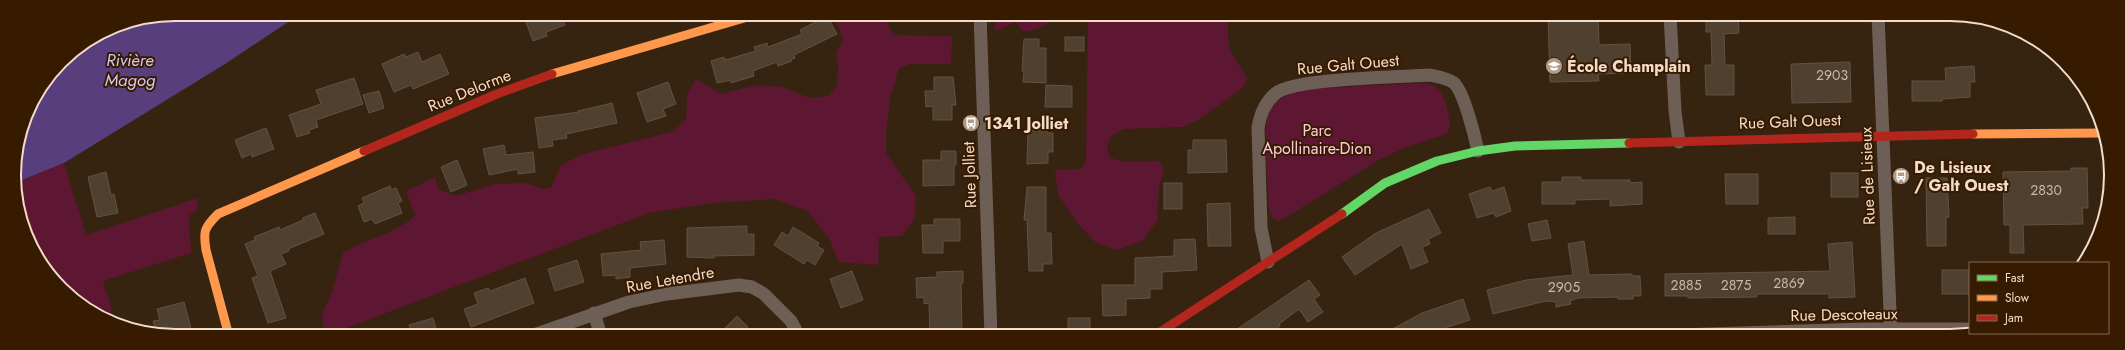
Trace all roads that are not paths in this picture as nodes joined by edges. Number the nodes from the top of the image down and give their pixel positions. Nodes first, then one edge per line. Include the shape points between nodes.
1 (734, 21) edge
2 (980, 21) edge
3 (1670, 21) edge
4 (1878, 21) edge
5 (2098, 133) edge
6 (1883, 135) junction
7 (1679, 142) junction
8 (1478, 151) junction
9 (1268, 262) junction
10 (594, 313) junction
11 (227, 329) edge
12 (550, 329) edge
13 (600, 329) edge
14 (795, 329) edge
15 (991, 329) edge
16 (1165, 329) edge
17 (1891, 329) edge

1 - 11 street, Rue Delorme via 561,71 497,94 233,207 213,218 206,226 204,237
2 - 15 street, Rue Jolliet
3 - 7 street
4 - 6 street, Rue de Lisieux
5 - 6 street, Rue Galt Ouest
6 - 7 street, Rue Galt Ouest
6 - 17 street, Rue de Lisieux
7 - 8 street, Rue Galt Ouest via 1515,146
8 - 9 street, Rue Galt Ouest via 1437,161 1385,183 1319,230
8 - 9 street, Rue Galt Ouest via 1463,100 1455,84 1445,78 1430,75 1304,83 1276,93 1265,106 1258,128 1261,228
9 - 16 street, Rue Galt Ouest
10 - 12 street, Rue Letendre
10 - 13 street
10 - 14 street, Rue Letendre via 667,294 739,285 752,287 764,294 791,321

